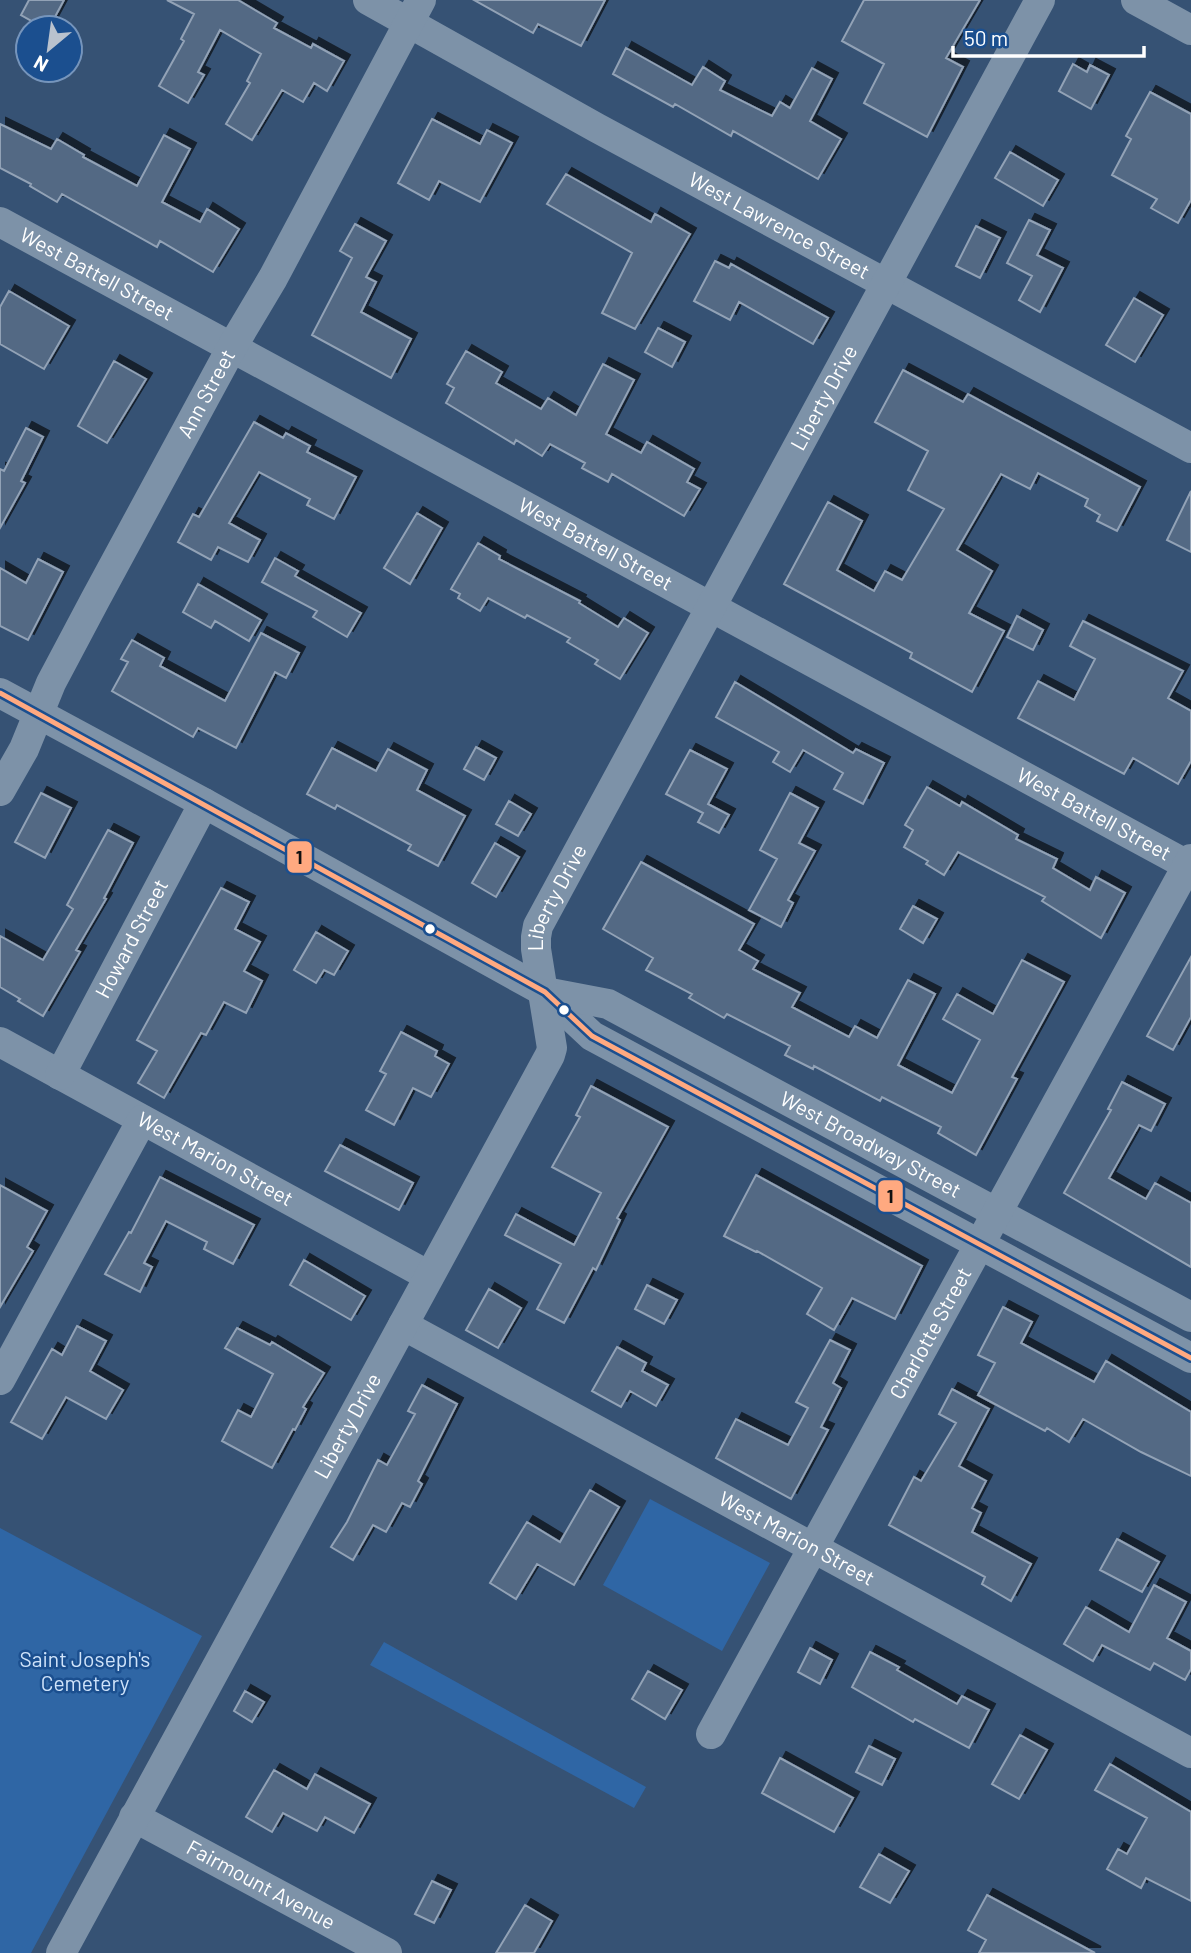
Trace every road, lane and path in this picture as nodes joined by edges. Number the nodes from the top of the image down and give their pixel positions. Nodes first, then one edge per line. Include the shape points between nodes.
1 (368, 0) edge
2 (1040, 0) edge
3 (1136, 0) edge
4 (415, 11) edge
5 (1191, 30) edge
6 (0, 222) edge
7 (887, 284) junction
8 (232, 347) junction
9 (1191, 448) edge
10 (711, 606) junction
11 (0, 693) edge
12 (37, 713) junction
13 (0, 791) edge
14 (204, 803) junction
15 (1190, 864) edge
16 (545, 992) junction
17 (0, 1042) edge
18 (60, 1075) junction
19 (142, 1120) junction
20 (996, 1213) junction
21 (980, 1245) junction
22 (429, 1276) junction
23 (1191, 1317) edge
24 (402, 1325) junction
25 (1191, 1358) edge
26 (0, 1380) edge
27 (812, 1547) junction
28 (711, 1734) dead end
29 (1191, 1753) edge
30 (134, 1817) junction
31 (61, 1953) edge
32 (387, 1953) edge

1 - 4 street, West Lawrence Street
2 - 7 street, Liberty Drive
3 - 5 street
4 - 7 street, West Lawrence Street via 597,128
4 - 8 street, Ann Street
6 - 8 street, West Battell Street
7 - 9 street, West Lawrence Street
7 - 10 street, Liberty Drive
8 - 10 street, West Battell Street
8 - 12 street, Ann Street
10 - 15 street, West Battell Street
10 - 16 street, Liberty Drive via 538,926 536,949
11 - 12 street, West Broadway Street
12 - 13 street, Ann Street via 24,749
12 - 14 street, West Broadway Street
14 - 16 street, West Broadway Street
14 - 18 street, Howard Street
15 - 20 street, Charlotte Street
16 - 20 street, West Broadway Street via 608,1004
16 - 21 street, West Broadway Street via 592,1037
16 - 22 street, Liberty Drive via 550,1055
17 - 18 street, West Marion Street
18 - 19 street, West Marion Street
19 - 22 street, West Marion Street
19 - 26 street
20 - 21 street, Charlotte Street
20 - 23 street, West Broadway Street
21 - 25 street, West Broadway Street
21 - 27 street, Charlotte Street
22 - 24 street, Liberty Drive
24 - 27 street, West Marion Street
24 - 30 street, Liberty Drive
27 - 28 street, Charlotte Street
27 - 29 street, West Marion Street
30 - 31 street, Liberty Drive
30 - 32 street, Fairmount Avenue

